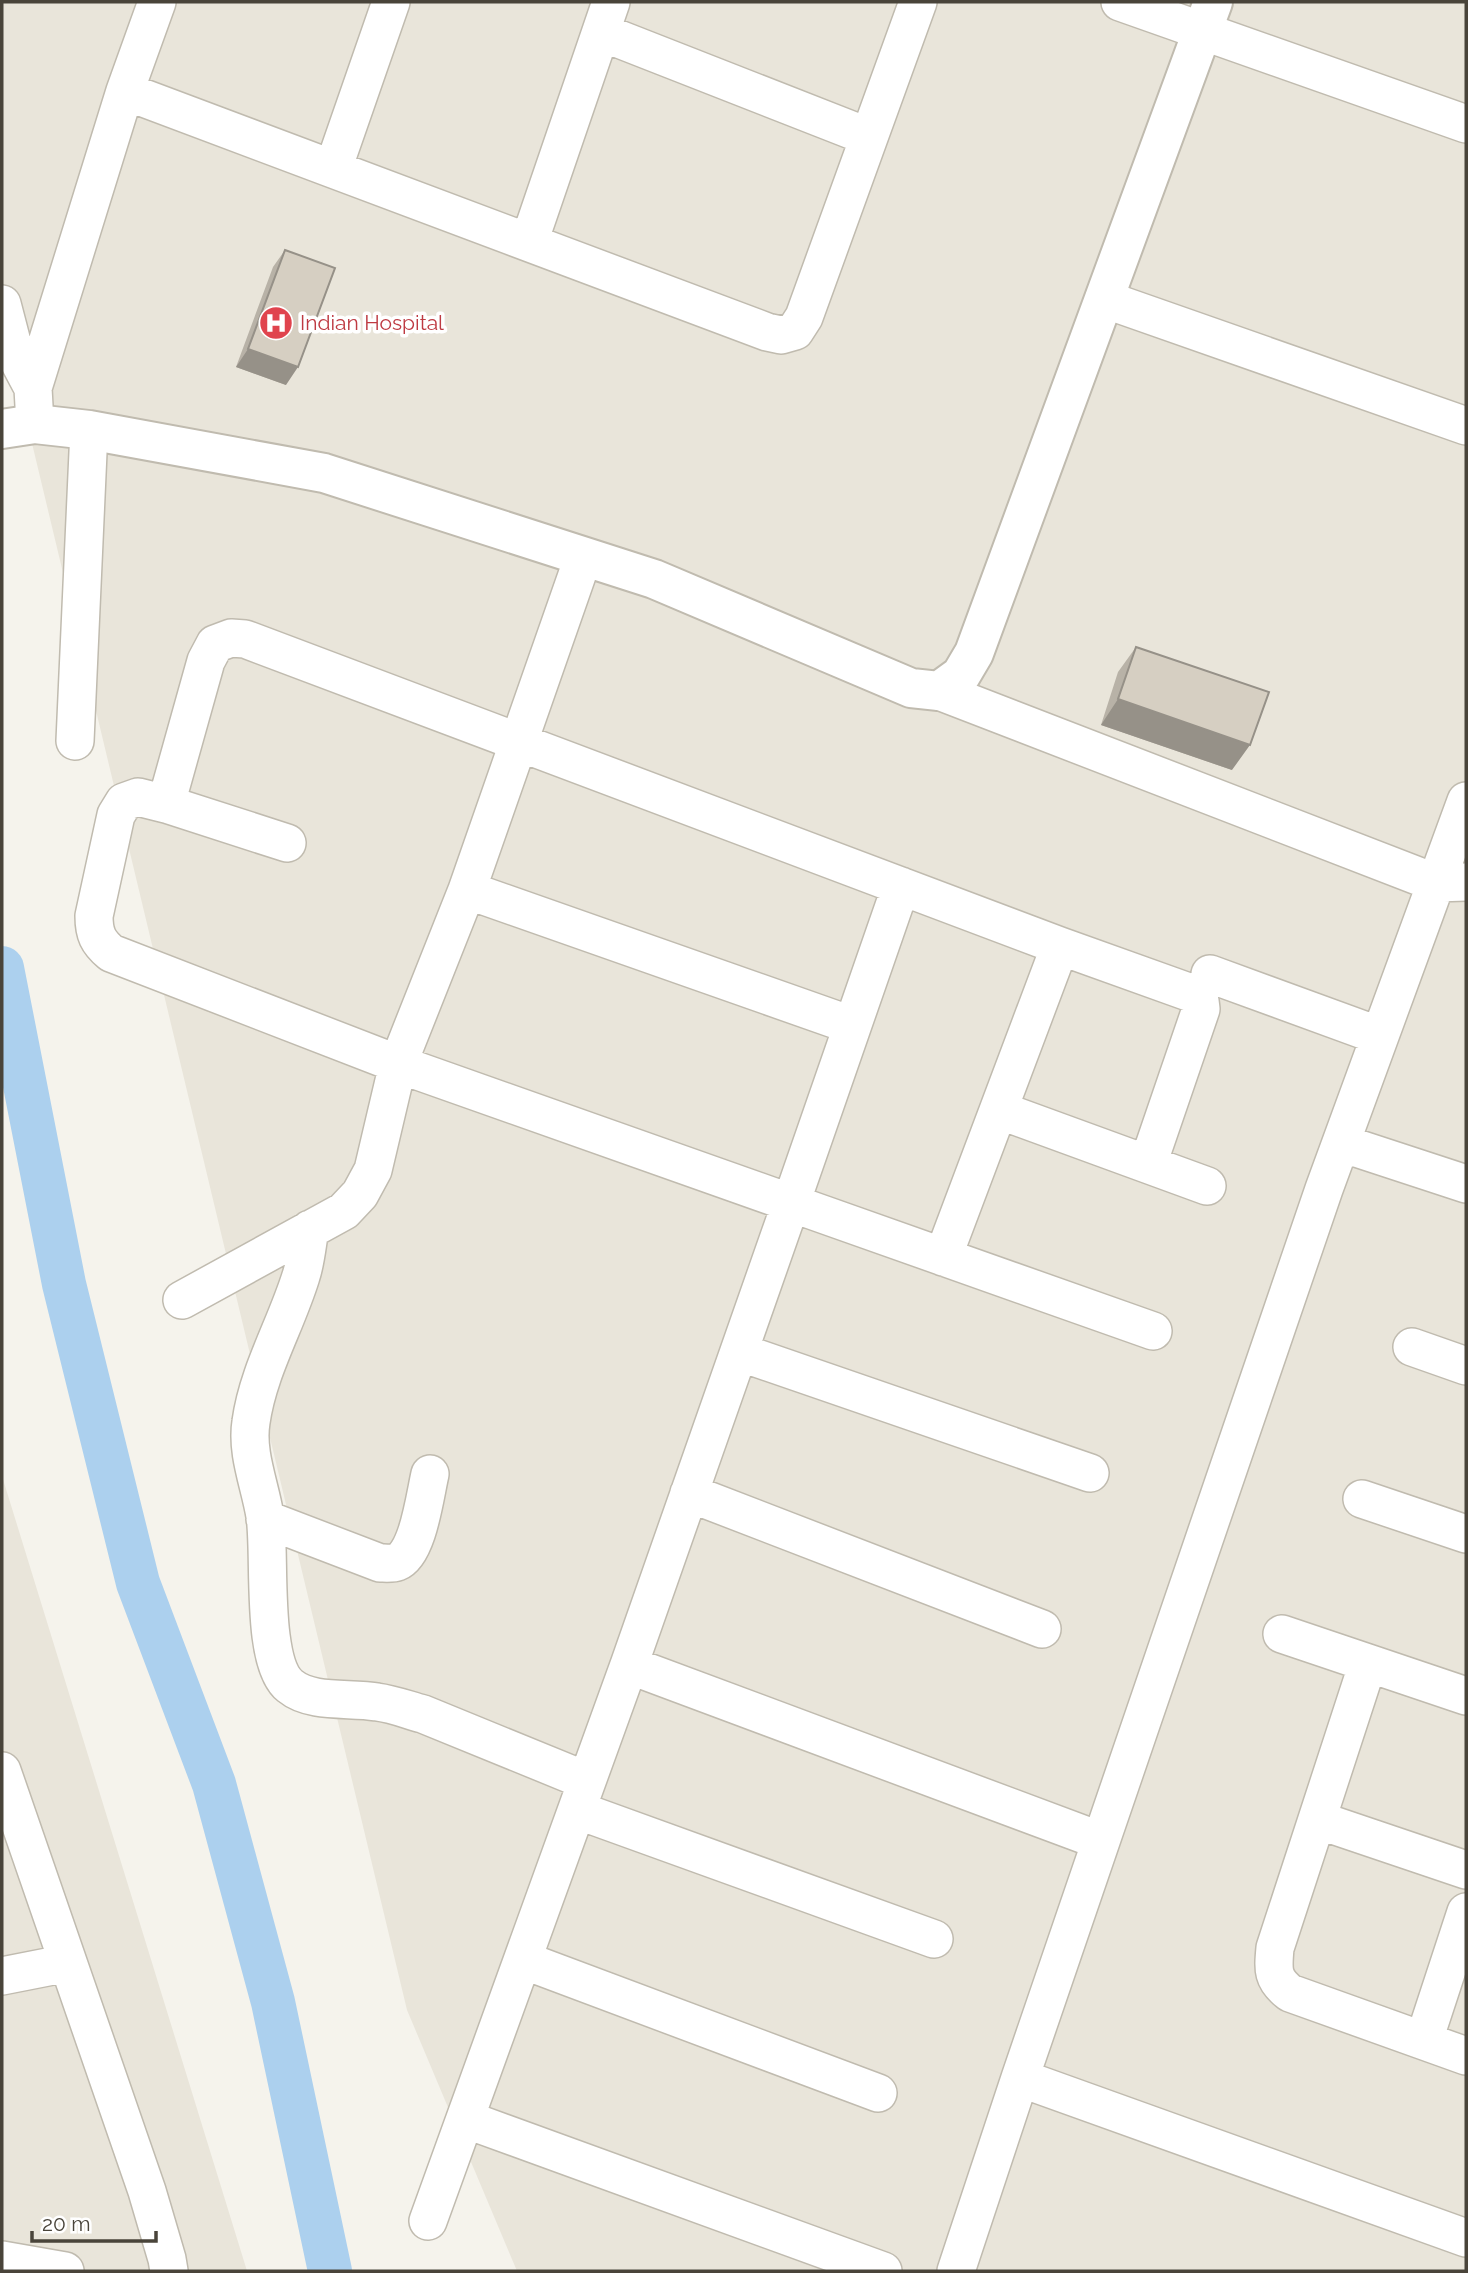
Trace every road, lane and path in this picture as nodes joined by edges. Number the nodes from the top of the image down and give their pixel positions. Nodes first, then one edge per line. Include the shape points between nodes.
1 (157, 2) edge
2 (391, 2) edge
3 (918, 2) edge
4 (1121, 2) edge
5 (606, 17) edge
6 (1207, 17) edge
7 (125, 91) junction
8 (1466, 124) edge
9 (869, 137) junction
10 (333, 169) junction
11 (528, 242) junction
12 (1104, 299) junction
13 (2, 304) edge
14 (23, 414) edge
15 (1466, 426) edge
16 (89, 430) junction
17 (583, 558) junction
18 (939, 691) junction
19 (75, 741) dead end
20 (519, 742) junction
21 (1466, 801) edge
22 (166, 804) junction
23 (287, 843) dead end
24 (1451, 882) edge
25 (901, 886) junction
26 (467, 890) junction
27 (1060, 946) junction
28 (1210, 974) dead end
29 (851, 1025) junction
30 (1380, 1037) junction
31 (398, 1064) junction
32 (999, 1110) junction
33 (1341, 1143) junction
34 (1148, 1164) junction
35 (1466, 1184) edge
36 (1207, 1185) dead end
37 (791, 1203) junction
38 (310, 1230) junction
39 (943, 1257) junction
40 (182, 1300) dead end
41 (1153, 1331) dead end
42 (1412, 1347) dead end
43 (739, 1352) junction
44 (1466, 1366) edge
45 (1090, 1473) dead end
46 (430, 1474) dead end
47 (689, 1493) junction
48 (1362, 1499) dead end
49 (265, 1519) junction
50 (1466, 1534) edge
51 (1042, 1629) dead end
52 (1282, 1634) dead end
53 (1368, 1663) junction
54 (629, 1665) junction
55 (1466, 1696) edge
56 (2, 1771) edge
57 (582, 1796) junction
58 (1318, 1819) junction
59 (1101, 1841) junction
60 (1466, 1870) edge
61 (1466, 1912) edge
62 (934, 1939) dead end
63 (523, 1960) junction
64 (68, 1963) junction
65 (2, 1976) edge
66 (1424, 2040) junction
67 (1466, 2056) edge
68 (1020, 2078) junction
69 (878, 2093) dead end
70 (466, 2119) junction
71 (428, 2221) dead end
72 (1466, 2238) edge
73 (806, 2258) edge
74 (2, 2260) edge
75 (65, 2271) edge
76 (169, 2271) edge
77 (883, 2271) edge
78 (956, 2271) edge

1 - 7 street
2 - 10 street
3 - 9 street
4 - 6 street
5 - 9 street
5 - 11 street
6 - 8 street
6 - 12 street
7 - 10 street
7 - 14 street
9 - 11 street via 795,331 782,335 767,332
10 - 11 street
12 - 15 street
12 - 18 street via 974,653 961,675
13 - 14 street
14 - 16 street
16 - 17 street via 324,473
16 - 19 street
17 - 18 street via 654,579 911,688
17 - 20 street
18 - 24 street
20 - 22 street via 245,639 231,638 215,643 206,661
20 - 25 street
20 - 26 street
21 - 24 street
22 - 23 street
22 - 31 street via 138,797 124,802 116,815 94,916 94,931 101,944 111,953
24 - 30 street
25 - 27 street
25 - 29 street
26 - 29 street
26 - 31 street
27 - 32 street
27 - 34 street via 1194,994 1199,1001 1201,1009
28 - 30 street
29 - 37 street
30 - 33 street
31 - 37 street
31 - 38 street via 373,1170 344,1211
32 - 34 street
32 - 39 street
33 - 35 street
33 - 59 street
34 - 36 street
37 - 39 street
37 - 43 street
38 - 40 street
38 - 49 street via 302,1273 250,1424
39 - 41 street
42 - 44 street
43 - 45 street
43 - 47 street
46 - 49 street via 416,1535 397,1562 380,1563
47 - 51 street
47 - 54 street
48 - 50 street
49 - 57 street via 270,1626 279,1671 287,1684 299,1692 377,1701 424,1714
52 - 53 street
53 - 55 street
53 - 58 street
54 - 57 street
54 - 59 street
56 - 64 street
57 - 62 street
57 - 63 street
58 - 60 street
58 - 66 street via 1275,1948 1273,1969 1278,1984 1290,1993
59 - 68 street
61 - 66 street
63 - 69 street
63 - 70 street
64 - 65 street
64 - 76 street via 147,2191
66 - 67 street
68 - 72 street
68 - 78 street
70 - 71 street
70 - 73 street
73 - 77 street
74 - 75 street

